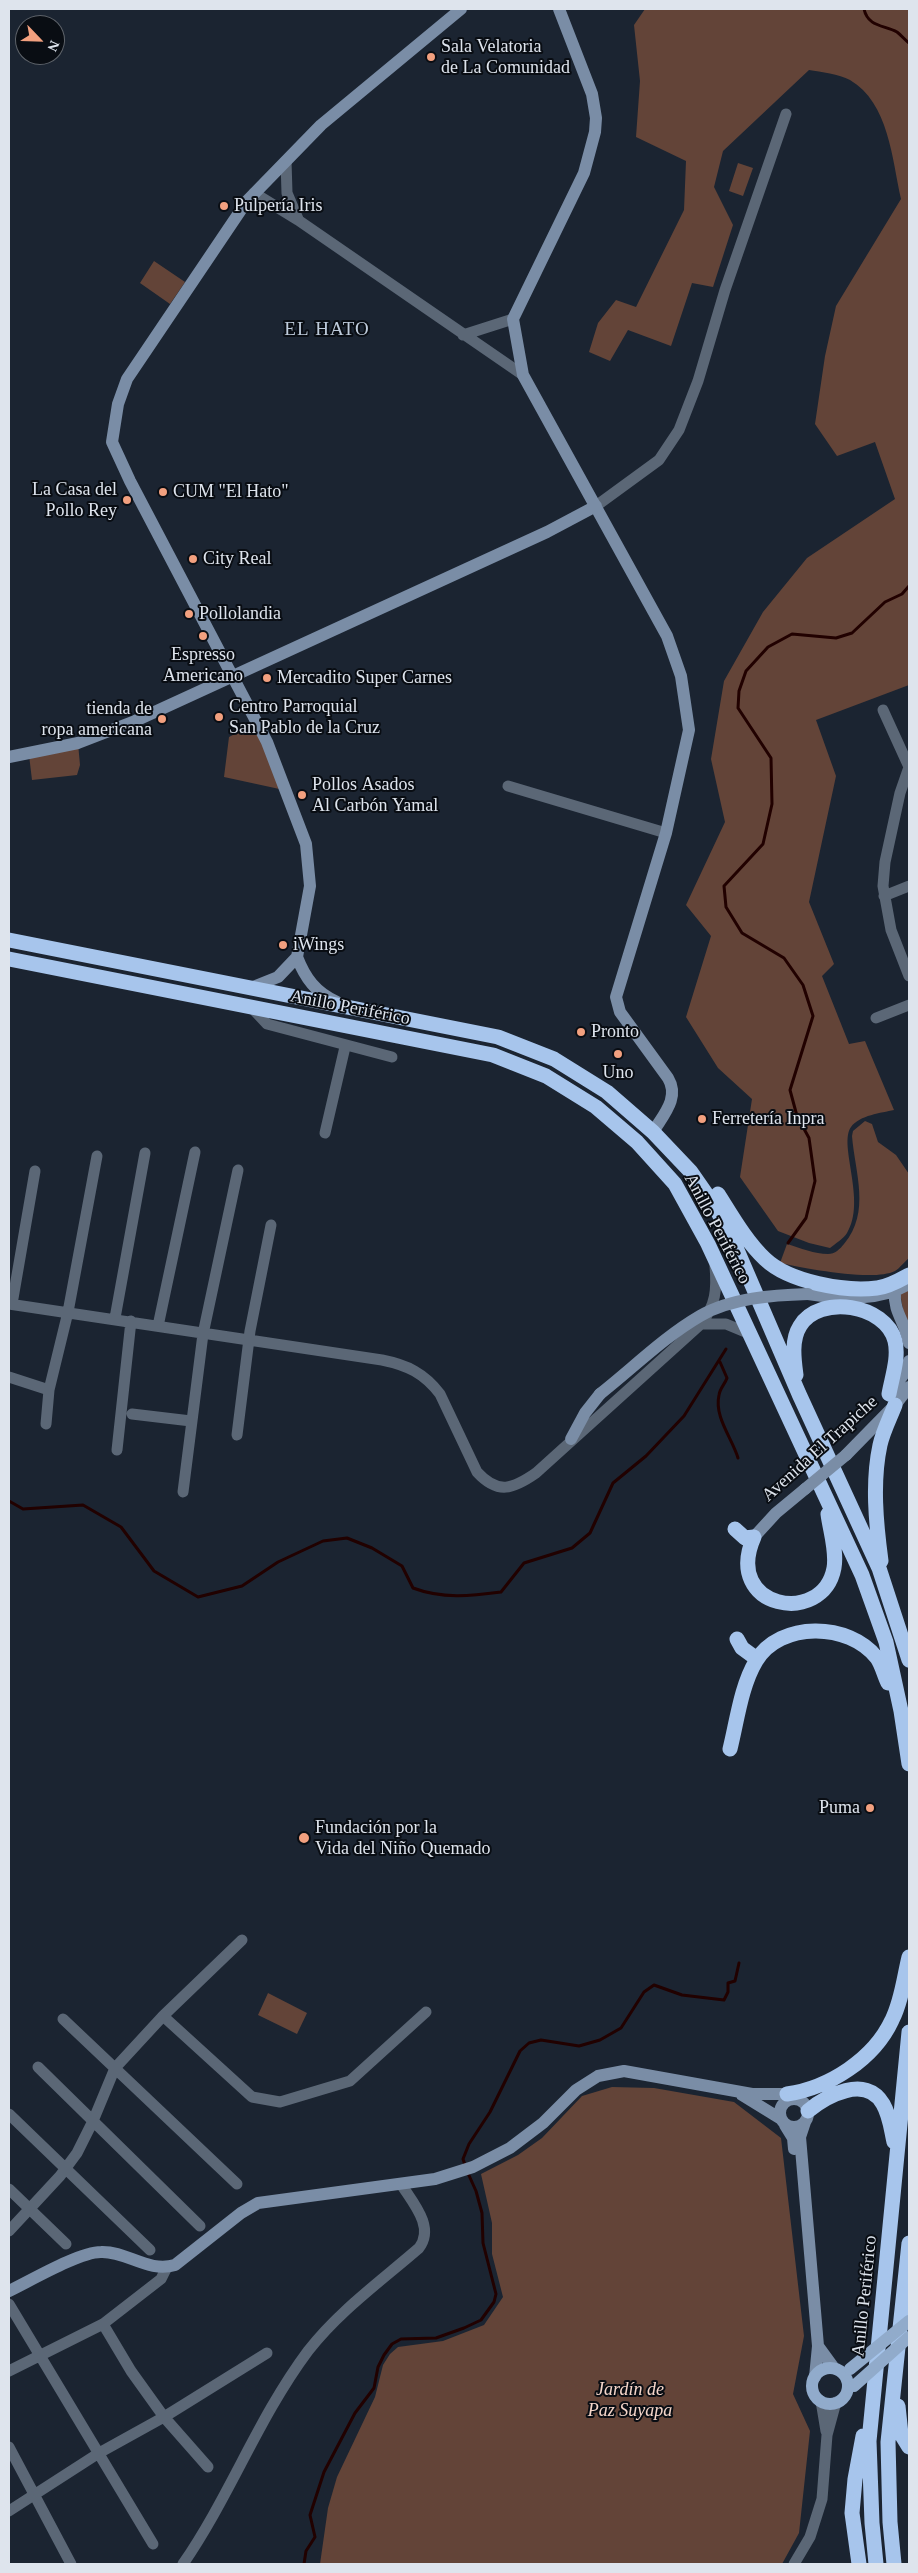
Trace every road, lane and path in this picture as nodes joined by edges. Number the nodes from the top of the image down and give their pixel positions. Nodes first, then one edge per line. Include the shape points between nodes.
1 (461, 9) edge
2 (559, 9) edge
3 (786, 114) dead end
4 (286, 161) junction
5 (254, 193) junction
6 (298, 220) junction
7 (514, 319) junction
8 (463, 335) junction
9 (523, 375) junction
10 (596, 506) junction
11 (233, 675) junction
12 (884, 710) dead end
13 (9, 757) edge
14 (909, 767) edge
15 (508, 786) dead end
16 (666, 833) junction
17 (909, 886) edge
18 (884, 896) junction
19 (9, 940) edge
20 (297, 957) junction
21 (9, 960) edge
22 (909, 976) edge
23 (253, 987) junction
24 (909, 1005) edge
25 (350, 1006) junction
26 (252, 1008) junction
27 (876, 1018) dead end
28 (345, 1046) junction
29 (392, 1057) dead end
30 (653, 1132) junction
31 (325, 1133) dead end
32 (664, 1144) junction
33 (195, 1152) dead end
34 (145, 1153) dead end
35 (97, 1156) dead end
36 (238, 1170) dead end
37 (35, 1171) dead end
38 (271, 1225) dead end
39 (715, 1259) junction
40 (909, 1275) edge
41 (909, 1284) edge
42 (896, 1292) junction
43 (10, 1304) edge
44 (68, 1312) junction
45 (115, 1318) junction
46 (131, 1321) junction
47 (701, 1324) junction
48 (906, 1324) edge
49 (158, 1326) junction
50 (203, 1334) junction
51 (750, 1334) junction
52 (248, 1340) junction
53 (909, 1343) edge
54 (909, 1361) edge
55 (9, 1378) edge
56 (909, 1387) edge
57 (50, 1390) junction
58 (799, 1394) junction
59 (892, 1400) junction
60 (132, 1414) dead end
61 (191, 1421) junction
62 (46, 1424) dead end
63 (238, 1435) dead end
64 (571, 1439) junction
65 (117, 1450) dead end
66 (183, 1492) dead end
67 (825, 1495) junction
68 (735, 1529) dead end
69 (754, 1537) junction
70 (884, 1582) junction
71 (737, 1639) dead end
72 (757, 1659) junction
73 (909, 1660) edge
74 (901, 1711) junction
75 (730, 1749) dead end
76 (909, 1764) edge
77 (242, 1940) dead end
78 (909, 1957) edge
79 (426, 2012) dead end
80 (163, 2016) junction
81 (63, 2019) dead end
82 (909, 2032) edge
83 (38, 2067) dead end
84 (115, 2068) junction
85 (735, 2092) junction
86 (786, 2096) junction
87 (768, 2111) junction
88 (9, 2114) edge
89 (806, 2116) junction
90 (93, 2121) junction
91 (783, 2122) junction
92 (897, 2161) junction
93 (65, 2169) junction
94 (236, 2184) dead end
95 (402, 2184) junction
96 (9, 2188) edge
97 (29, 2208) junction
98 (200, 2226) dead end
99 (9, 2231) edge
100 (909, 2242) edge
101 (66, 2244) dead end
102 (150, 2250) dead end
103 (167, 2268) junction
104 (813, 2278) junction
105 (9, 2291) edge
106 (9, 2304) edge
107 (909, 2321) edge
108 (103, 2324) junction
109 (909, 2337) edge
110 (818, 2346) junction
111 (267, 2353) dead end
112 (40, 2355) junction
113 (842, 2370) junction
114 (9, 2371) edge
115 (895, 2372) junction
116 (815, 2376) junction
117 (874, 2389) junction
118 (846, 2394) junction
119 (821, 2401) junction
120 (164, 2418) junction
121 (827, 2435) junction
122 (9, 2447) edge
123 (909, 2447) edge
124 (98, 2452) junction
125 (208, 2467) dead end
126 (34, 2495) junction
127 (9, 2511) edge
128 (153, 2544) dead end
129 (71, 2564) edge
130 (183, 2564) edge
131 (794, 2564) edge
132 (859, 2564) edge
133 (876, 2564) edge
134 (894, 2564) edge

1 - 4 street via 321,125
2 - 7 street via 592,94 595,132 584,173
3 - 10 street via 679,430 659,460
4 - 5 street
4 - 6 street via 287,193
5 - 6 street
5 - 11 street via 127,380 118,404 112,442
6 - 8 street
7 - 8 street
7 - 9 street
8 - 9 street
9 - 10 street
10 - 11 street via 547,532
10 - 16 street via 667,636 681,676 689,730
11 - 13 street via 135,721 78,743
11 - 20 street via 267,742 306,844 310,886
12 - 14 street
14 - 18 street via 885,862
15 - 16 street
16 - 30 street via 616,997 620,1012 673,1089 671,1103
17 - 18 street
18 - 22 street via 891,930
19 - 23 highway, Anillo Periférico
20 - 23 street via 278,976
20 - 25 street via 311,984 329,998
21 - 26 highway, Anillo Periférico
23 - 25 highway, Anillo Periférico
24 - 27 street
25 - 30 highway, Anillo Periférico via 498,1037 554,1059 607,1092
26 - 28 street via 267,1024
26 - 39 highway, Anillo Periférico via 493,1055 546,1076 596,1107 637,1142 675,1184
28 - 29 street
28 - 31 street
30 - 32 highway, Anillo Periférico
32 - 40 highway via 689,1157 765,1260 784,1272 826,1285 857,1289 879,1288
32 - 58 highway, Anillo Periférico via 695,1178 731,1236
33 - 49 street
34 - 45 street
35 - 44 street
36 - 50 street
37 - 43 street
38 - 52 street
39 - 47 street via 717,1289 714,1302
39 - 51 highway, Anillo Periférico
41 - 42 street
42 - 48 street via 897,1314
42 - 64 street, bridge via 873,1297 808,1294 754,1299 701,1315 600,1394 585,1412
43 - 44 street
44 - 45 street
44 - 57 street
45 - 46 street
46 - 49 street
46 - 65 street
47 - 51 street via 726,1324
47 - 64 street
48 - 53 street
49 - 50 street
50 - 52 street
50 - 61 street
51 - 67 highway, Anillo Periférico
52 - 63 street
52 - 64 street via 410,1367 426,1378 440,1394 478,1472 495,1486 504,1488 524,1482
54 - 59 street
55 - 57 street
56 - 59 street, Avenida El Trapiche
57 - 62 street
58 - 59 highway via 794,1344 799,1327 809,1315 829,1308 851,1308 871,1313 889,1328 895,1340
58 - 70 highway, Anillo Periférico
59 - 69 street, Avenida El Trapiche, bridge via 846,1455 776,1513
59 - 70 highway via 877,1469 877,1533
60 - 61 street
61 - 66 street
67 - 69 highway via 835,1565 827,1585 807,1600 795,1604 778,1602 755,1587 746,1562
67 - 74 highway, Anillo Periférico via 865,1583 886,1642
68 - 69 highway via 745,1538
70 - 73 highway, Anillo Periférico
71 - 72 highway via 742,1648
72 - 74 highway via 773,1642 792,1633 830,1631 845,1635 876,1658
72 - 75 highway via 749,1674
74 - 76 highway, Anillo Periférico
77 - 80 street
78 - 86 highway via 893,2018 877,2043 858,2062 833,2079
79 - 80 street via 350,2081 280,2102 252,2097
80 - 84 street
81 - 84 street
82 - 92 highway, Anillo Periférico
83 - 90 street
84 - 90 street
84 - 94 street
85 - 86 street
85 - 87 street
85 - 95 street via 624,2071 598,2076 576,2090 543,2123 510,2148 473,2167 435,2179
86 - 87 street via 769,2101
86 - 89 street via 803,2102
86 - 91 street via 788,2100 780,2108
87 - 91 street
88 - 93 street
89 - 91 street via 795,2127
89 - 92 highway via 834,2093 857,2090 875,2095 890,2118
89 - 104 street via 800,2137
90 - 93 street
90 - 98 street
91 - 104 street via 793,2138 807,2271
92 - 117 highway, Anillo Periférico
93 - 97 street
93 - 102 street
95 - 103 street via 258,2202 184,2260
95 - 130 street via 426,2226 425,2241 336,2320 309,2350 280,2392 226,2494
96 - 97 street
97 - 99 street
97 - 101 street
100 - 115 highway
103 - 105 street via 152,2267 114,2253 96,2252
103 - 108 street via 160,2279
104 - 110 street
106 - 112 street
107 - 113 main road, bridge
108 - 112 street
108 - 120 street
109 - 118 main road, bridge
110 - 113 street
110 - 116 street
111 - 120 street
112 - 114 street
112 - 124 street
113 - 116 main road via 823,2369
113 - 118 main road via 848,2383
115 - 123 highway via 901,2434
115 - 134 highway via 888,2442
116 - 119 main road via 812,2387
117 - 132 highway via 855,2479 852,2513
117 - 133 highway, Anillo Periférico via 870,2442
118 - 119 main road
118 - 121 street
119 - 121 street
120 - 124 street
120 - 125 street
121 - 131 street via 822,2500 814,2528
122 - 126 street
124 - 126 street
124 - 128 street
126 - 127 street
126 - 129 street

